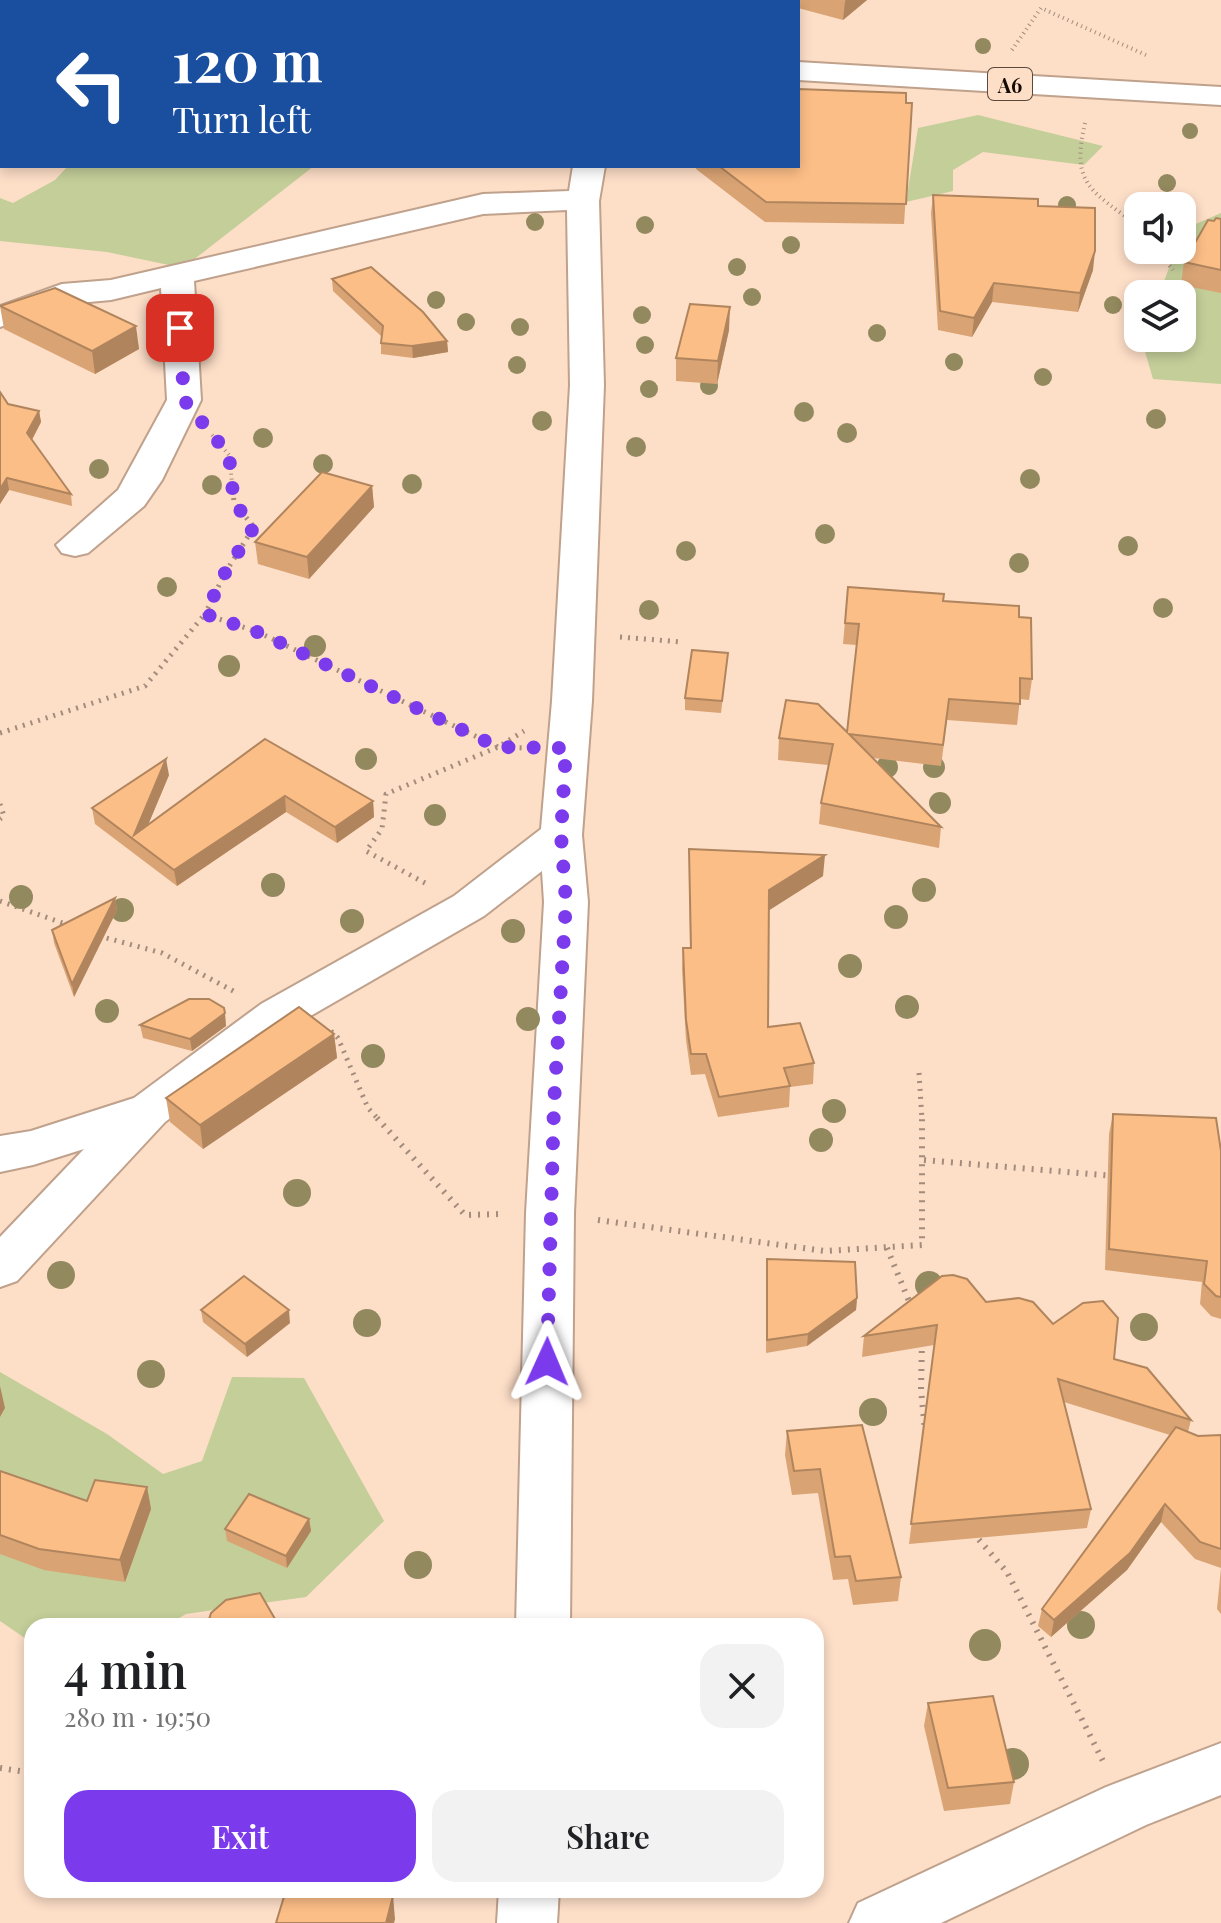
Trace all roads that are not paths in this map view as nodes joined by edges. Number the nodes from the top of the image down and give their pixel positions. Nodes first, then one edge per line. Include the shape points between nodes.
1 (800, 71) edge
2 (1216, 96) edge
3 (586, 183) edge
4 (177, 275) junction
5 (0, 317) edge
6 (75, 545) dead end
7 (561, 835) junction
8 (150, 1110) junction
9 (0, 1154) edge
10 (0, 1268) edge
11 (543, 1618) edge
12 (1221, 1769) edge
13 (529, 1898) edge
14 (527, 1923) edge
15 (879, 1923) edge

1 - 2 street, A6
3 - 4 street via 545,199 483,204
3 - 7 street via 587,385
4 - 5 street via 111,290 62,294
4 - 6 street via 184,400 131,498
7 - 8 street via 469,906 277,1015
7 - 11 street via 566,902 550,1213
8 - 9 street
8 - 10 street
12 - 15 street via 1126,1806
13 - 14 street

